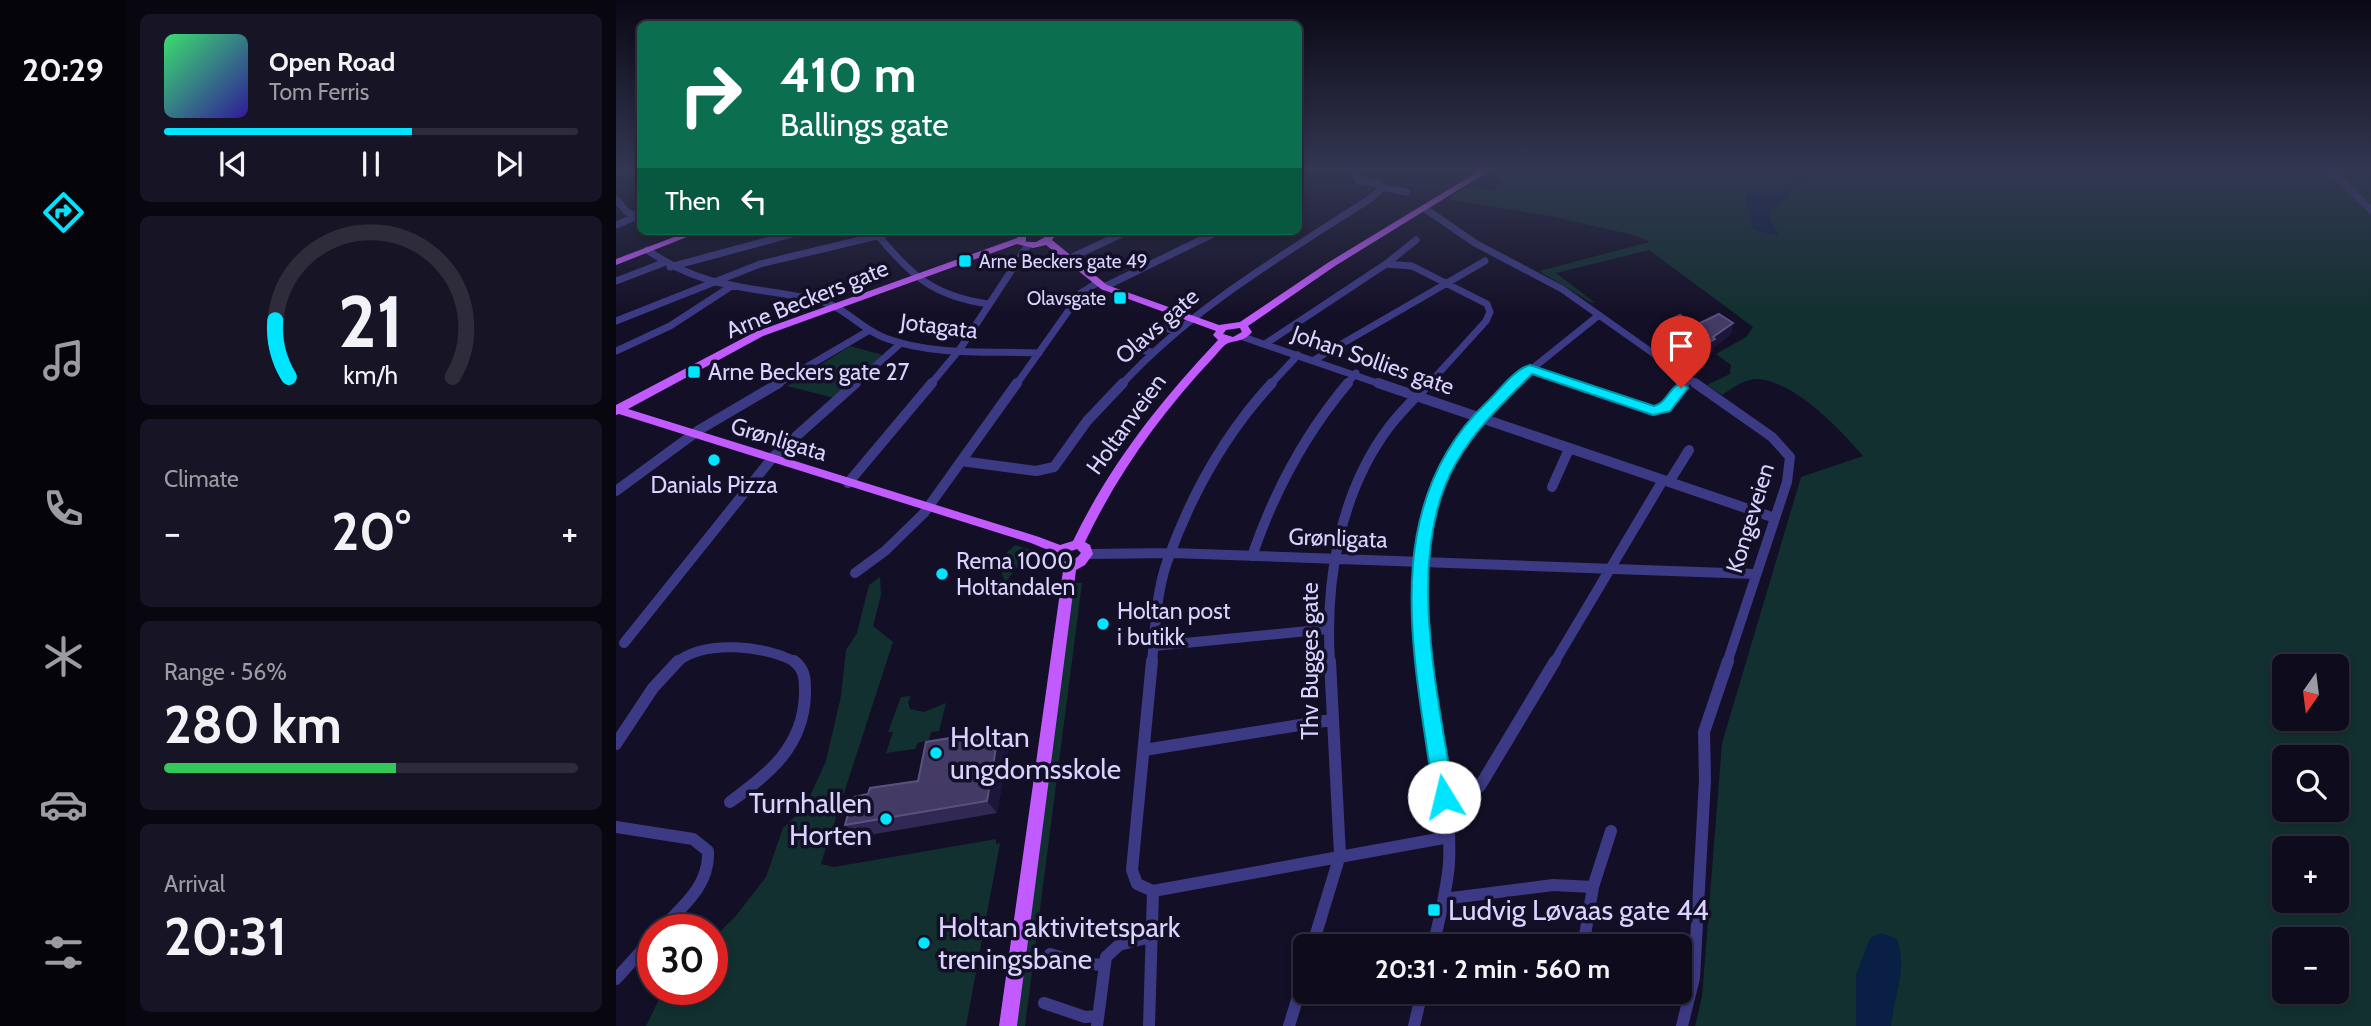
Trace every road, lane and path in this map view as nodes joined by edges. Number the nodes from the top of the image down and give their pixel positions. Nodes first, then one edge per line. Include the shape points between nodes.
1 (634, 219) edge
2 (1339, 219) edge
3 (1406, 219) edge
4 (1440, 219) edge
5 (616, 225) edge
6 (678, 235) edge
7 (787, 235) edge
8 (872, 235) edge
9 (877, 235) edge
10 (1119, 235) edge
11 (1210, 235) edge
12 (1026, 236) edge
13 (1047, 236) edge
14 (1416, 240) dead end
15 (647, 250) junction
16 (1068, 259) junction
17 (1485, 261) dead end
18 (616, 262) edge
19 (1386, 264) junction
20 (666, 265) junction
21 (914, 277) junction
22 (616, 281) edge
23 (1448, 283) junction
24 (707, 284) junction
25 (1101, 285) junction
26 (730, 287) junction
27 (989, 304) junction
28 (835, 306) junction
29 (1599, 315) junction
30 (1192, 319) junction
31 (616, 320) edge
32 (1154, 325) dead end
33 (868, 331) junction
34 (1176, 331) junction
35 (1243, 331) junction
36 (1222, 334) junction
37 (901, 343) junction
38 (1265, 344) junction
39 (1129, 348) dead end
40 (960, 349) junction
41 (616, 351) edge
42 (1152, 352) junction
43 (1039, 353) junction
44 (1298, 355) junction
45 (1314, 360) junction
46 (1530, 369) junction
47 (1356, 373) junction
48 (1688, 379) junction
49 (1417, 394) junction
50 (617, 410) edge
51 (1479, 418) junction
52 (693, 434) junction
53 (1569, 449) junction
54 (1689, 450) dead end
55 (773, 457) junction
56 (961, 461) junction
57 (1666, 481) junction
58 (848, 483) junction
59 (1552, 487) dead end
60 (616, 491) edge
61 (929, 507) junction
62 (1775, 518) junction
63 (1083, 549) junction
64 (1060, 550) junction
65 (1172, 553) junction
66 (1252, 556) junction
67 (1334, 559) junction
68 (1419, 562) junction
69 (1070, 566) junction
70 (1611, 569) junction
71 (855, 573) dead end
72 (1755, 574) junction
73 (1328, 629) junction
74 (624, 643) dead end
75 (1154, 646) junction
76 (1331, 720) junction
77 (616, 744) edge
78 (1143, 750) junction
79 (1444, 797) junction
80 (730, 802) dead end
81 (616, 827) edge
82 (1611, 831) dead end
83 (1449, 838) junction
84 (1340, 855) junction
85 (1593, 887) junction
86 (1153, 891) junction
87 (1444, 899) junction
88 (675, 914) edge
89 (1316, 934) edge
90 (1436, 934) edge
91 (1585, 934) edge
92 (1154, 936) junction
93 (1050, 954) dead end
94 (637, 956) edge
95 (1103, 965) junction
96 (616, 979) edge
97 (1044, 1003) dead end
98 (1296, 1004) edge
99 (1419, 1004) edge
100 (1098, 1021) edge
101 (1008, 1026) edge
102 (1149, 1026) edge
103 (1289, 1026) edge
104 (1414, 1026) edge
105 (1682, 1026) edge

1 - 5 street
2 - 30 street, Olavs gate
3 - 35 main road via 1332,264
4 - 29 street, Kongeveien
6 - 15 main road
7 - 20 street
8 - 24 street
9 - 21 street
10 - 16 street
11 - 25 street
12 - 13 main road, Arne Beckers gate
12 - 21 main road, Arne Beckers gate
12 - 27 street
13 - 16 main road
14 - 19 street
15 - 18 main road
15 - 20 street, Jotagata
16 - 25 main road
17 - 23 street
19 - 23 street via 1412,266
19 - 38 street
20 - 22 street
20 - 24 street, Jotagata
21 - 27 street via 942,296
21 - 28 main road, Arne Beckers gate
23 - 45 street
23 - 49 street, Thv Bugges gate via 1487,304 1490,312
24 - 26 street, Jotagata
24 - 31 street
25 - 30 main road
25 - 43 street via 1081,293
26 - 28 street, Jotagata
26 - 41 street via 670,326
27 - 40 street
28 - 33 street, Jotagata
28 - 50 main road, Arne Beckers gate via 759,334
29 - 46 street
29 - 48 street, Kongeveien
30 - 34 street, Olavs gate
30 - 36 main road
32 - 34 street
33 - 37 street, Jotagata
33 - 52 street
34 - 42 street, Olavs gate
35 - 36 main road
35 - 36 main road via 1233,324
35 - 38 street, Johan Sollies gate
36 - 63 main road, Holtanveien via 1141,432 1115,471
37 - 40 street, Jotagata
37 - 55 street
38 - 44 street, Johan Sollies gate
39 - 42 street
40 - 43 street, Jotagata
40 - 58 street
42 - 56 street, Olavs gate via 1087,421 1049,470
43 - 56 street
44 - 45 street, Johan Sollies gate
44 - 65 street via 1255,401 1209,466
45 - 47 street, Johan Sollies gate
46 - 48 street via 1653,411 1665,408
46 - 51 street
47 - 49 street, Johan Sollies gate
47 - 66 street via 1301,441 1268,507
48 - 62 street, Kongeveien via 1786,451 1791,470
49 - 51 street, Johan Sollies gate
49 - 67 street, Thv Bugges gate via 1370,457 1350,499
50 - 52 main road, Grønligata
51 - 53 street, Johan Sollies gate
51 - 68 street via 1448,463 1433,496
52 - 55 main road, Grønligata
52 - 60 street
53 - 57 street, Johan Sollies gate
53 - 59 street
54 - 57 street
55 - 58 main road, Grønligata
55 - 74 street
56 - 61 street
57 - 62 street, Johan Sollies gate
57 - 70 street
58 - 61 main road, Grønligata
61 - 64 main road, Grønligata
61 - 71 street
62 - 72 street, Kongeveien
63 - 64 main road
63 - 65 street, Grønligata
63 - 69 main road, Holtanveien via 1080,563
64 - 69 main road via 1057,563
65 - 66 street, Grønligata
65 - 75 street via 1162,586
66 - 67 street, Grønligata
67 - 68 street, Grønligata
67 - 73 street, Thv Bugges gate
68 - 70 street, Grønligata
68 - 79 street via 1421,633
69 - 101 main road
70 - 72 street, Grønligata
70 - 79 street via 1479,786 1472,792
72 - 105 street, Kongeveien via 1702,741 1705,780 1694,978
73 - 75 street
73 - 76 street, Thv Bugges gate
75 - 78 street
76 - 78 street
76 - 84 street, Thv Bugges gate
77 - 80 street via 655,685 695,650 730,647 796,661 804,671 806,703 794,744 774,771
78 - 86 street via 1132,870 1137,884
79 - 83 street
81 - 88 street via 693,839 708,851 708,872
82 - 85 street
83 - 84 street
83 - 87 street
84 - 86 street
84 - 89 street, Thv Bugges gate
85 - 87 street via 1553,885
85 - 91 street
86 - 92 street
87 - 90 street
92 - 95 street via 1119,945
92 - 102 street
93 - 95 street
94 - 96 street
95 - 100 street
97 - 100 street
98 - 103 street
99 - 104 street

